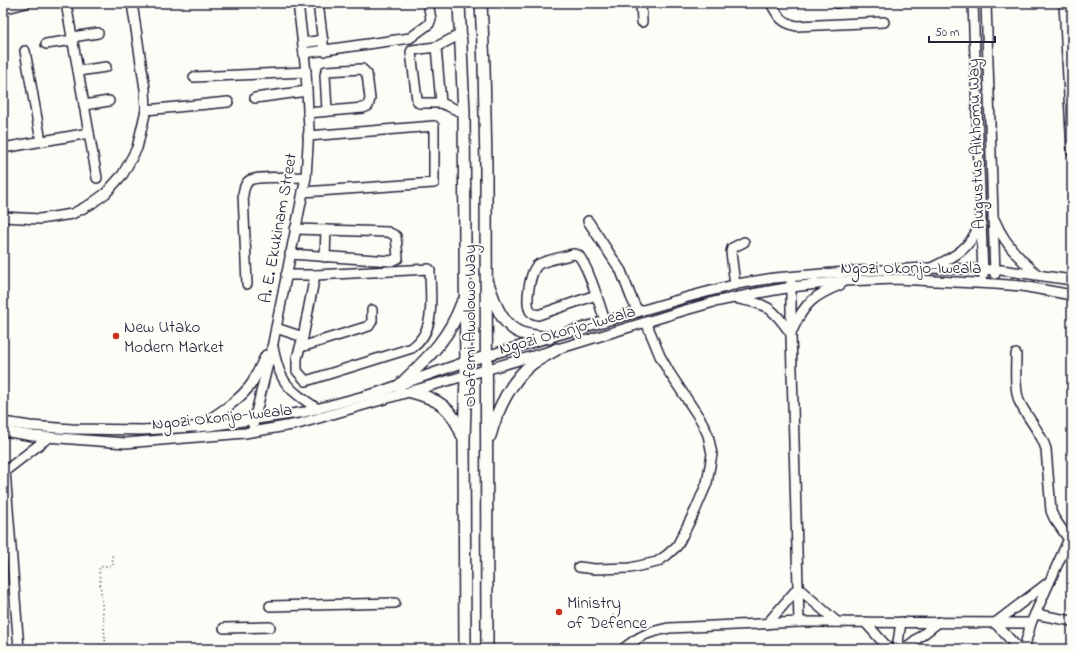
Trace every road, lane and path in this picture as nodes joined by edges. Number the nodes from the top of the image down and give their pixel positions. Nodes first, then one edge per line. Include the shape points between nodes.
1 (26, 3) edge
2 (66, 3) edge
3 (132, 3) edge
4 (298, 3) edge
5 (318, 3) edge
6 (428, 3) edge
7 (459, 3) edge
8 (481, 3) edge
9 (641, 3) edge
10 (771, 3) edge
11 (973, 3) edge
12 (986, 3) edge
13 (1064, 3) edge
14 (3, 9) edge
15 (642, 22) dead end
16 (884, 22) dead end
17 (98, 33) dead end
18 (461, 34) junction
19 (73, 39) junction
20 (323, 40) junction
21 (303, 43) junction
22 (46, 44) dead end
23 (436, 47) junction
24 (25, 51) dead end
25 (324, 51) junction
26 (304, 53) junction
27 (106, 67) dead end
28 (78, 71) junction
29 (306, 72) junction
30 (194, 76) dead end
31 (307, 91) junction
32 (255, 98) dead end
33 (109, 101) dead end
34 (228, 102) dead end
35 (441, 103) junction
36 (84, 105) junction
37 (146, 110) junction
38 (327, 110) junction
39 (308, 113) junction
40 (464, 113) junction
41 (89, 133) junction
42 (308, 136) junction
43 (41, 141) junction
44 (3, 148) edge
45 (1072, 152) edge
46 (306, 177) junction
47 (96, 178) dead end
48 (303, 192) junction
49 (993, 215) junction
50 (3, 217) edge
51 (981, 218) junction
52 (588, 221) dead end
53 (296, 229) junction
54 (326, 230) junction
55 (744, 242) dead end
56 (290, 254) junction
57 (325, 257) junction
58 (930, 268) junction
59 (982, 269) junction
60 (995, 270) junction
61 (286, 275) junction
62 (315, 275) junction
63 (1038, 275) junction
64 (486, 277) junction
65 (791, 277) junction
66 (1072, 280) edge
67 (849, 281) junction
68 (983, 283) junction
69 (247, 284) dead end
70 (995, 284) junction
71 (735, 285) junction
72 (792, 287) junction
73 (1072, 295) edge
74 (596, 296) junction
75 (464, 297) junction
76 (734, 298) junction
77 (372, 310) dead end
78 (638, 312) junction
79 (605, 321) junction
80 (646, 322) junction
81 (276, 328) junction
82 (791, 334) junction
83 (303, 337) junction
84 (549, 338) junction
85 (273, 343) junction
86 (301, 347) junction
87 (557, 349) junction
88 (1016, 354) dead end
89 (486, 356) junction
90 (465, 362) junction
91 (487, 369) junction
92 (466, 375) junction
93 (399, 386) junction
94 (411, 392) junction
95 (318, 409) junction
96 (254, 420) junction
97 (3, 422) edge
98 (198, 427) junction
99 (3, 431) edge
100 (252, 432) junction
101 (49, 437) junction
102 (464, 440) junction
103 (486, 450) junction
104 (4, 470) edge
105 (1070, 535) edge
106 (112, 555) dead end
107 (579, 567) dead end
108 (1050, 581) junction
109 (798, 588) junction
110 (396, 603) dead end
111 (270, 606) dead end
112 (1035, 614) junction
113 (1072, 621) edge
114 (799, 622) junction
115 (837, 622) junction
116 (865, 622) junction
117 (901, 622) junction
118 (939, 622) junction
119 (995, 623) junction
120 (1031, 623) junction
121 (767, 624) junction
122 (270, 627) dead end
123 (224, 628) dead end
124 (19, 649) edge
125 (106, 649) edge
126 (465, 649) edge
127 (487, 649) edge
128 (623, 649) edge
129 (890, 649) edge
130 (897, 649) edge
131 (904, 649) edge
132 (1019, 649) edge
133 (1024, 649) edge

1 - 14 street
2 - 19 street
3 - 37 street
4 - 21 street, A. E. Ekukinam Street
5 - 20 street
6 - 25 street via 429,24 410,38
7 - 18 main road, Obafemi Awolowo Way
8 - 64 main road, Obafemi Awolowo Way
9 - 15 street
10 - 16 street via 786,24 797,26
11 - 51 street, Augustus Aikhomu Way
12 - 49 street, Augustus Aikhomu Way
13 - 45 street
17 - 19 street
18 - 23 street
18 - 40 main road, Obafemi Awolowo Way
19 - 22 street
19 - 28 street
20 - 21 street
20 - 25 street
21 - 26 street, A. E. Ekukinam Street
23 - 35 street
23 - 35 street via 411,52 417,100 420,103
24 - 43 street
25 - 26 street
26 - 29 street, A. E. Ekukinam Street
27 - 28 street
28 - 36 street
29 - 30 street
29 - 31 street, A. E. Ekukinam Street
31 - 32 street
31 - 39 street, A. E. Ekukinam Street
33 - 36 street
34 - 37 street
35 - 40 street
36 - 41 street
37 - 50 street via 138,148 119,179 106,193 72,214 40,219
38 - 38 street via 368,106 370,99 367,74 362,68 326,71
38 - 39 street
39 - 42 street, A. E. Ekukinam Street
40 - 75 main road, Obafemi Awolowo Way
41 - 43 street
41 - 47 street
42 - 46 street, A. E. Ekukinam Street
42 - 48 street via 434,126 434,184
43 - 44 street
46 - 48 street, A. E. Ekukinam Street
46 - 69 street via 258,178 245,184 243,194
48 - 53 street, A. E. Ekukinam Street
49 - 60 street, Augustus Aikhomu Way
49 - 63 street via 1011,249
51 - 58 street via 975,235 962,251
51 - 59 street, Augustus Aikhomu Way
52 - 78 street via 621,271
53 - 54 street
53 - 56 street, A. E. Ekukinam Street
54 - 57 street
54 - 57 street via 388,232 396,236 398,258 391,261
55 - 71 street via 732,248 731,252
56 - 57 street
56 - 61 street, A. E. Ekukinam Street
58 - 59 street, Ngozi Okonjo-Iweala
58 - 65 street, Ngozi Okonjo-Iweala
59 - 60 street, Ngozi Okonjo-Iweala
59 - 68 street, Augustus Aikhomu Way
60 - 63 street, Ngozi Okonjo-Iweala
60 - 70 street, Augustus Aikhomu Way
61 - 62 street
61 - 81 street, A. E. Ekukinam Street
62 - 83 street
62 - 86 street via 429,269 429,324 425,335 412,348 306,381 297,371 297,358
63 - 66 street, Ngozi Okonjo-Iweala
64 - 84 main road via 497,309 512,328 519,332
64 - 89 main road, Obafemi Awolowo Way
65 - 71 street, Ngozi Okonjo-Iweala
65 - 72 street
67 - 68 street, Ngozi Okonjo-Iweala
67 - 72 street, Ngozi Okonjo-Iweala
67 - 82 street via 828,290 807,304 799,314
68 - 70 street, Ngozi Okonjo-Iweala
70 - 73 street, Ngozi Okonjo-Iweala
71 - 78 street, Ngozi Okonjo-Iweala
72 - 76 street, Ngozi Okonjo-Iweala
72 - 82 street
74 - 74 street via 582,259 572,254 539,264 535,268 528,305 533,314 538,315
74 - 79 street
75 - 90 main road, Obafemi Awolowo Way
75 - 93 main road via 456,319 445,337
76 - 80 street, Ngozi Okonjo-Iweala
76 - 82 street via 767,306 782,320
77 - 86 street via 372,321 369,326
78 - 79 street, Ngozi Okonjo-Iweala
79 - 84 street, Ngozi Okonjo-Iweala
80 - 87 street, Ngozi Okonjo-Iweala
80 - 107 street via 668,372 708,435 712,454 708,483 677,546 667,556 657,562 630,568
81 - 83 street
81 - 85 street, A. E. Ekukinam Street
82 - 109 street
83 - 86 street
84 - 89 street, Ngozi Okonjo-Iweala
85 - 95 street via 277,368 282,378 295,393
85 - 96 street, A. E. Ekukinam Street
85 - 98 street via 251,384 230,405
87 - 91 street, Ngozi Okonjo-Iweala
87 - 103 main road via 534,363 512,387 495,419
88 - 105 street via 1017,396 1044,441 1052,511 1054,518
89 - 90 street, Ngozi Okonjo-Iweala
89 - 91 main road, Obafemi Awolowo Way
90 - 92 main road, Obafemi Awolowo Way
90 - 93 street, Ngozi Okonjo-Iweala
91 - 92 street, Ngozi Okonjo-Iweala
91 - 103 main road, Obafemi Awolowo Way
92 - 94 street, Ngozi Okonjo-Iweala
92 - 102 main road, Obafemi Awolowo Way
93 - 95 street, Ngozi Okonjo-Iweala
94 - 100 street, Ngozi Okonjo-Iweala via 298,424
94 - 102 main road via 428,396 442,404 458,423
95 - 96 street, Ngozi Okonjo-Iweala
96 - 98 street, Ngozi Okonjo-Iweala
96 - 100 street, A. E. Ekukinam Street
97 - 98 street, Ngozi Okonjo-Iweala via 107,430
99 - 101 street, Ngozi Okonjo-Iweala
100 - 101 street, Ngozi Okonjo-Iweala via 125,443
101 - 104 street
102 - 126 main road, Obafemi Awolowo Way
103 - 127 main road, Obafemi Awolowo Way
104 - 124 street
105 - 108 street
106 - 125 path via 113,565 100,567 99,570
108 - 112 street
108 - 119 street
109 - 114 street
109 - 115 street
109 - 121 street
110 - 111 street
112 - 113 street
112 - 120 street
114 - 115 street
114 - 121 street
115 - 116 street
116 - 117 street
116 - 129 street
117 - 118 street
117 - 130 street
118 - 119 street
118 - 131 street
119 - 120 street
119 - 132 street
120 - 133 street
121 - 128 street via 669,628 636,638
122 - 123 street

